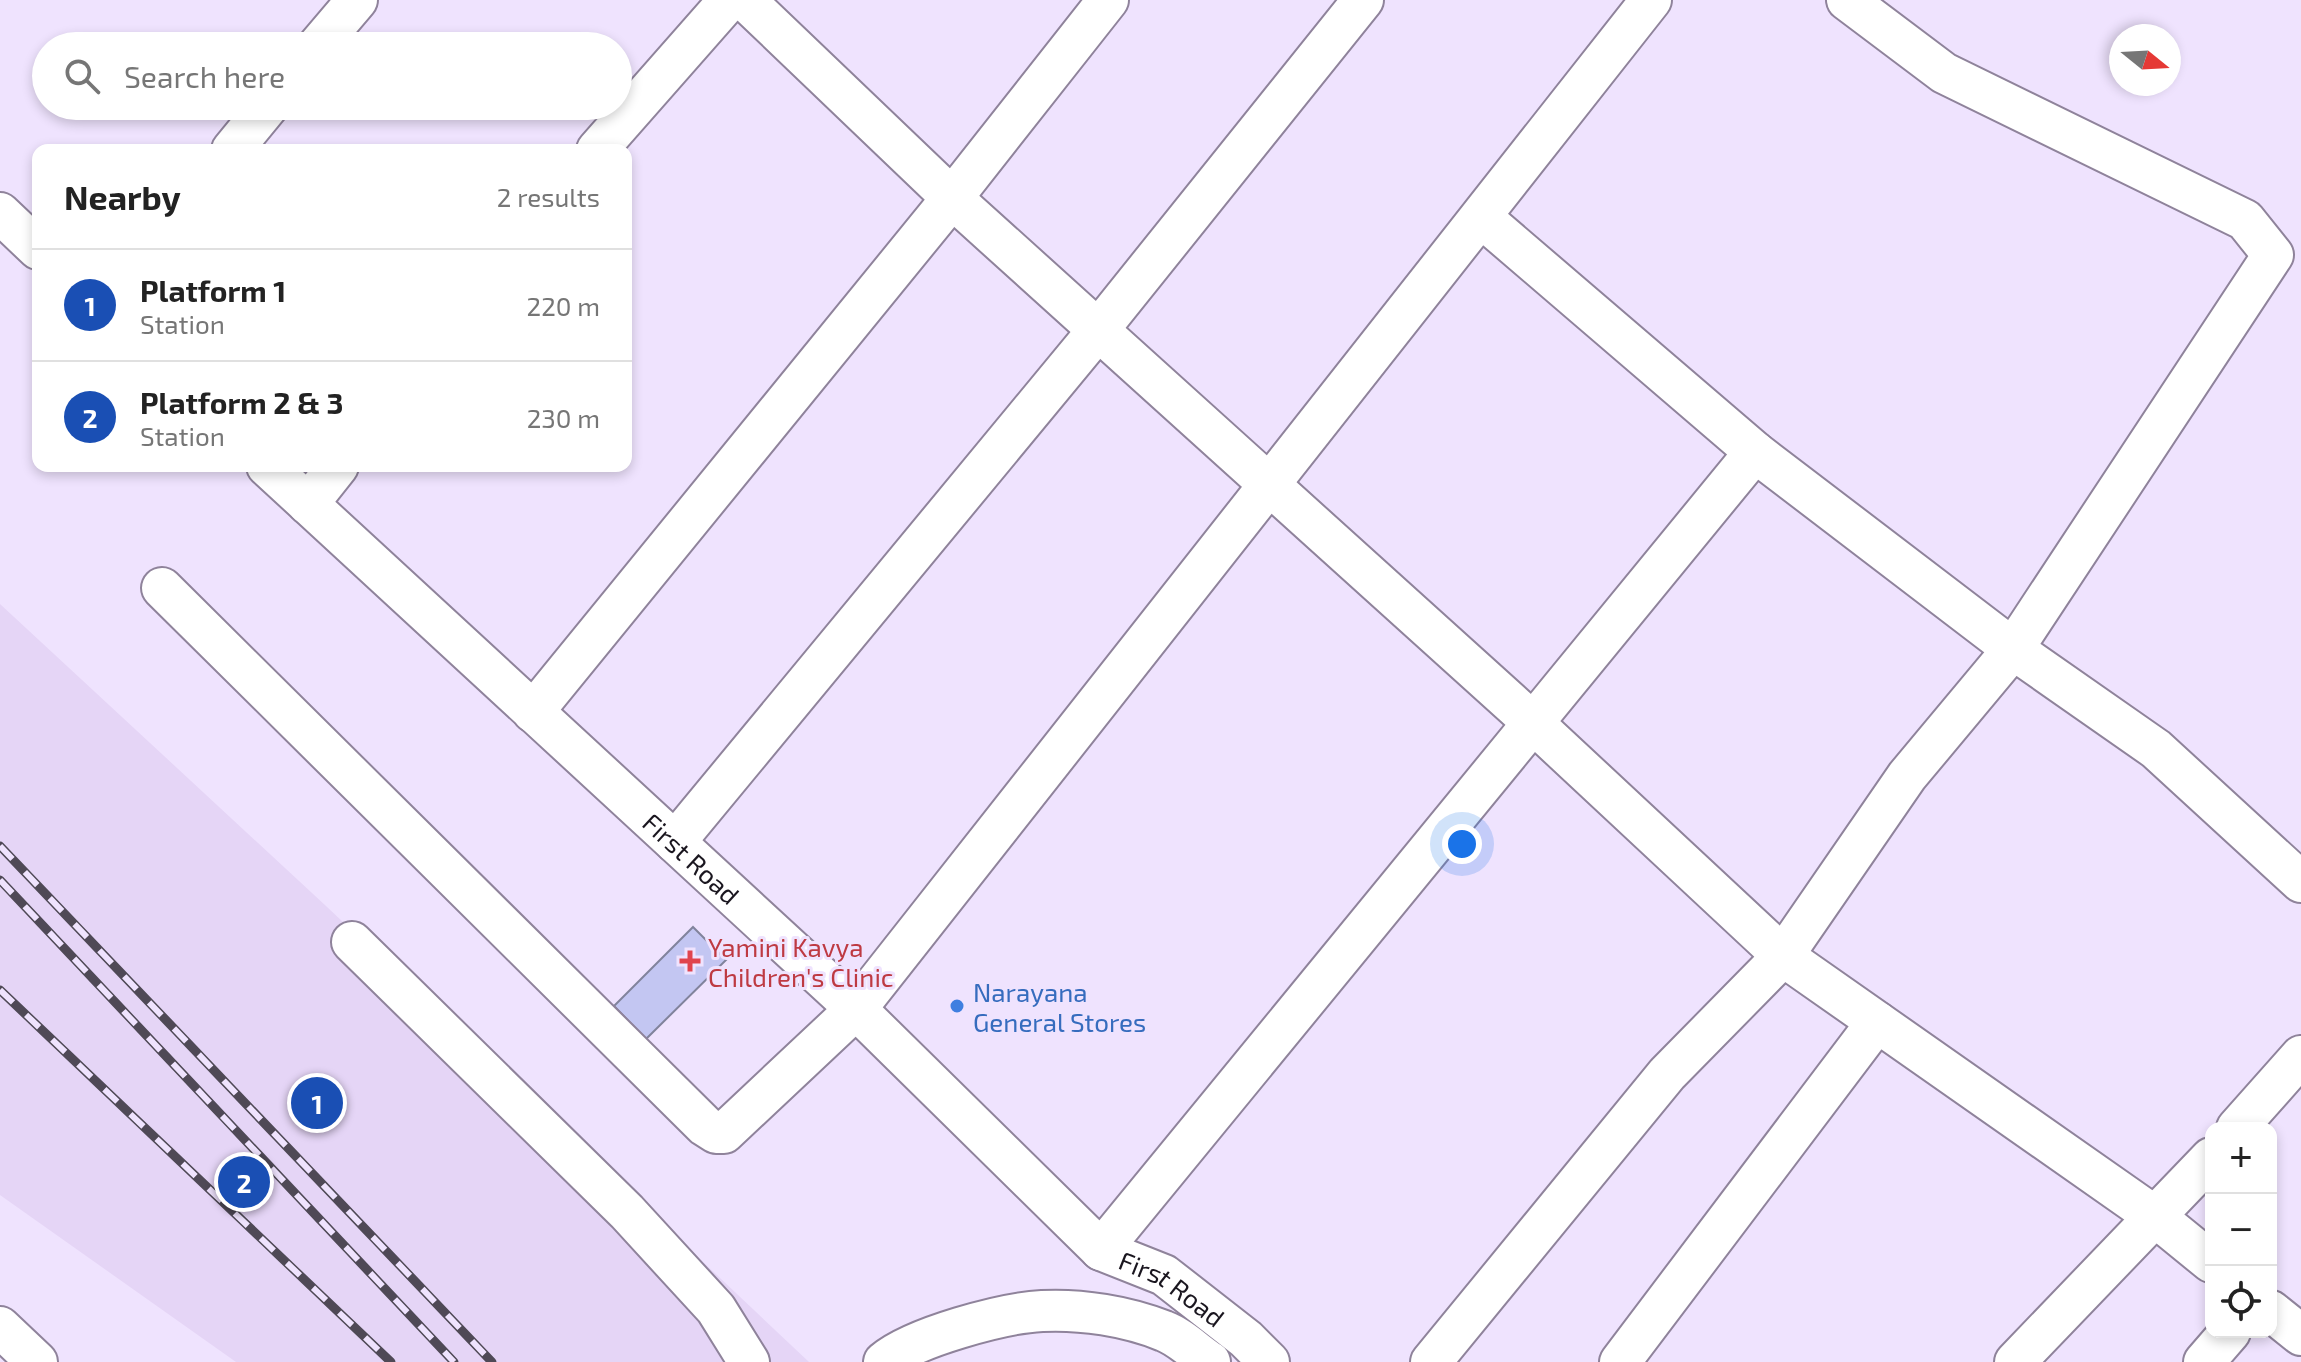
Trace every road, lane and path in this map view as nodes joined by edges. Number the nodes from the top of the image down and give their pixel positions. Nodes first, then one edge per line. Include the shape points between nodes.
1 (357, 0) edge
2 (729, 0) edge
3 (745, 0) edge
4 (1108, 0) edge
5 (1363, 0) edge
6 (1651, 0) edge
7 (1847, 0) edge
8 (330, 32) edge
9 (632, 110) edge
10 (257, 120) edge
11 (623, 120) edge
12 (237, 144) edge
13 (602, 144) edge
14 (952, 198) junction
15 (0, 213) edge
16 (1481, 217) junction
17 (32, 243) edge
18 (1099, 329) junction
19 (1755, 452) junction
20 (273, 472) edge
21 (333, 472) edge
22 (1270, 486) junction
23 (308, 504) junction
24 (162, 588) dead end
25 (2013, 649) junction
26 (533, 712) junction
27 (1531, 721) junction
28 (675, 842) junction
29 (2301, 882) edge
30 (352, 942) dead end
31 (1783, 956) junction
32 (856, 1009) junction
33 (1877, 1022) junction
34 (2301, 1056) edge
35 (2242, 1122) edge
36 (2205, 1165) edge
37 (2157, 1218) junction
38 (1101, 1250) junction
39 (2205, 1257) edge
40 (2277, 1316) edge
41 (0, 1327) edge
42 (2301, 1335) edge
43 (2225, 1338) edge
44 (37, 1362) edge
45 (749, 1362) edge
46 (884, 1362) edge
47 (1210, 1362) edge
48 (1269, 1362) edge
49 (1431, 1362) edge
50 (1620, 1362) edge
51 (2015, 1362) edge
52 (2204, 1362) edge

1 - 8 street
2 - 9 street
3 - 14 street
4 - 14 street
5 - 18 street
6 - 16 street
7 - 25 street via 1944,73 2245,220 2273,255
10 - 12 street
11 - 13 street
14 - 18 street
14 - 26 street
15 - 17 street
16 - 19 street
16 - 22 street
18 - 22 street
18 - 28 street
19 - 25 street
19 - 27 street
20 - 23 street, First Road
21 - 23 street
22 - 27 street
22 - 32 street
23 - 26 street, First Road
24 - 32 street via 716,1133 733,1128
25 - 29 street via 2156,749
25 - 31 street via 1907,776
26 - 28 street, First Road
27 - 31 street
27 - 38 street
28 - 32 street, First Road
30 - 45 street via 627,1212 716,1309
31 - 33 street
31 - 49 street via 1667,1074
32 - 38 street, First Road
33 - 37 street
33 - 50 street
34 - 35 street
36 - 37 street
37 - 39 street
37 - 51 street
38 - 48 street, First Road via 1164,1275
40 - 42 street
41 - 44 street
43 - 52 street
46 - 47 street via 953,1330 1041,1311 1111,1316 1166,1331

